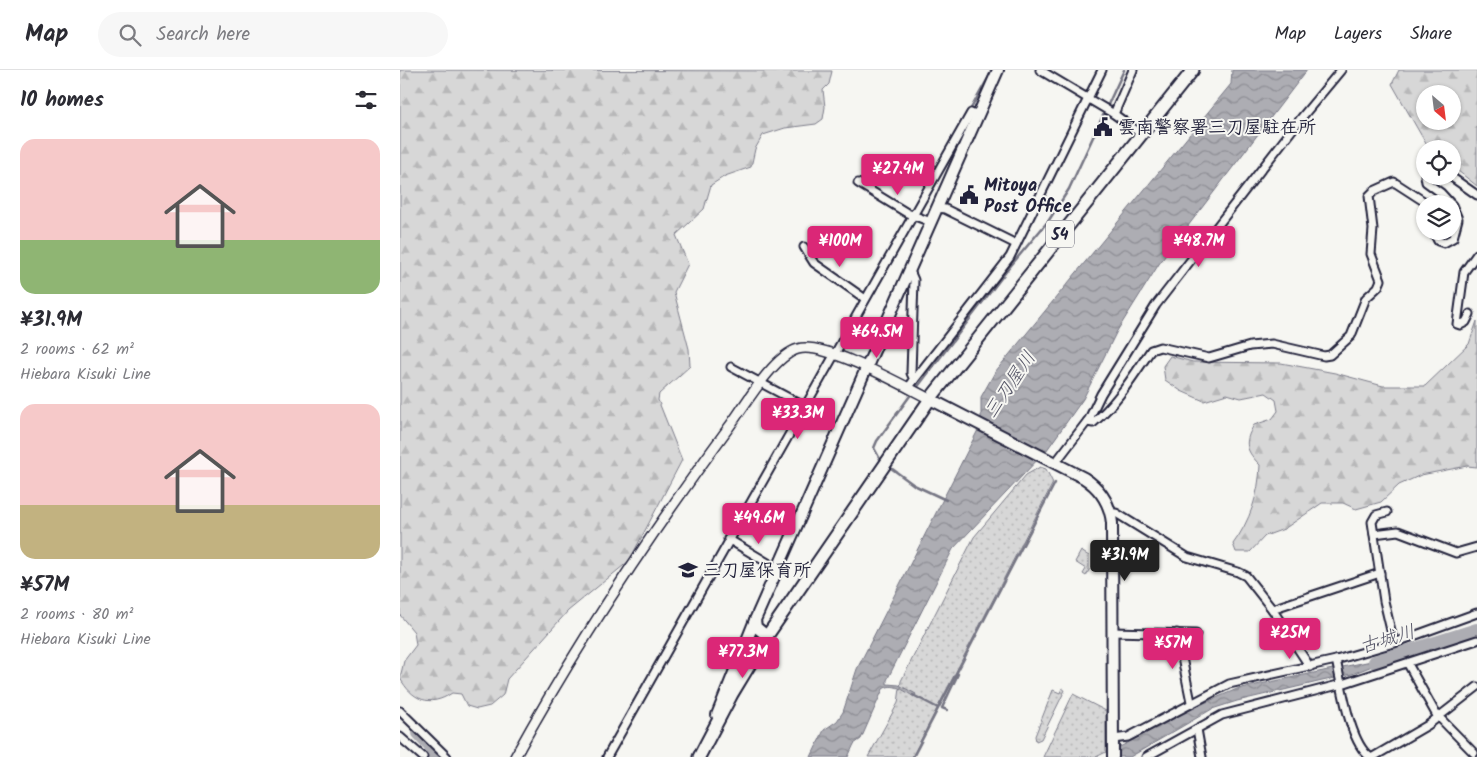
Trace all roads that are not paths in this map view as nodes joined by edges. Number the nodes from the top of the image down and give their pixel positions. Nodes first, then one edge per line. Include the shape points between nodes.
1 (998, 70) edge
2 (1040, 70) edge
3 (1102, 70) edge
4 (1134, 70) edge
5 (1193, 70) edge
6 (1341, 70) edge
7 (1051, 72) edge
8 (1089, 99) junction
9 (1112, 113) junction
10 (977, 117) junction
11 (1141, 134) junction
12 (858, 183) dead end
13 (1461, 184) edge
14 (1430, 185) edge
15 (1443, 195) edge
16 (1477, 195) edge
17 (1416, 196) edge
18 (937, 208) junction
19 (912, 215) junction
20 (931, 222) junction
21 (1438, 240) edge
22 (1449, 240) edge
23 (1016, 244) junction
24 (804, 247) dead end
25 (1477, 254) edge
26 (910, 271) junction
27 (864, 298) junction
28 (1470, 314) dead end
29 (831, 354) junction
30 (731, 367) dead end
31 (866, 367) junction
32 (762, 382) junction
33 (911, 385) junction
34 (930, 399) junction
35 (804, 406) junction
36 (1087, 422) junction
37 (1054, 461) junction
38 (1387, 512) dead end
39 (1111, 514) junction
40 (1374, 534) junction
41 (729, 539) junction
42 (1477, 547) edge
43 (778, 569) junction
44 (1380, 573) junction
45 (1272, 609) junction
46 (1477, 614) edge
47 (754, 620) junction
48 (1112, 632) junction
49 (1177, 633) junction
50 (1196, 634) dead end
51 (767, 636) junction
52 (1477, 640) edge
53 (1394, 643) junction
54 (1336, 661) junction
55 (1408, 664) junction
56 (1310, 666) junction
57 (1342, 682) junction
58 (1477, 687) edge
59 (1191, 702) junction
60 (400, 711) edge
61 (1440, 716) junction
62 (1197, 729) junction
63 (712, 731) junction
64 (400, 737) edge
65 (1114, 742) junction
66 (1474, 753) dead end
67 (423, 757) edge
68 (447, 757) edge
69 (514, 757) edge
70 (607, 757) edge
71 (699, 757) edge
72 (1113, 757) edge
73 (1146, 757) edge
74 (1202, 757) edge
75 (1372, 757) edge

1 - 10 main road
2 - 7 street
3 - 8 street
4 - 9 street
5 - 11 highway, 54
6 - 36 street via 1156,305
7 - 8 street
8 - 9 street
8 - 23 street
9 - 11 street
10 - 18 main road
10 - 19 street via 971,113
11 - 34 highway, 54
12 - 19 street
13 - 16 street
14 - 15 street
17 - 36 street via 1394,182 1369,196 1373,229 1370,254 1380,280 1378,287 1366,298 1351,336 1336,351 1324,356 1272,344 1250,346 1209,358 1160,346 1151,350 1135,377 1111,405 1093,423
18 - 20 main road
18 - 23 street
19 - 20 street
19 - 27 street
20 - 26 main road
21 - 22 street via 1444,243
23 - 33 street
24 - 27 street via 814,263
25 - 28 street via 1462,278 1457,324 1466,322
26 - 31 main road
26 - 33 street via 914,280
27 - 29 street
29 - 31 street
29 - 32 street via 812,347 791,351
29 - 35 street
30 - 32 street
31 - 33 street
31 - 43 main road
32 - 35 street
32 - 69 street via 672,505 583,640
33 - 34 street
34 - 37 main road
34 - 51 highway, 54
35 - 41 street
36 - 37 street
37 - 39 main road via 1092,483
38 - 40 street via 1373,517
39 - 45 street via 1116,513 1187,556 1246,576
39 - 48 main road
40 - 42 street via 1398,531 1456,553
40 - 44 street
41 - 43 street
41 - 70 street
43 - 47 main road
44 - 45 street
44 - 53 street
45 - 56 street
46 - 53 street
47 - 51 main road
47 - 63 main road
48 - 49 street
48 - 65 main road
49 - 50 street
49 - 59 street
51 - 63 highway, 54
52 - 55 street
53 - 54 street
54 - 56 street
54 - 57 street
55 - 57 street
55 - 61 street
56 - 59 street via 1229,684
57 - 62 street via 1222,715
57 - 75 street via 1352,726 1361,748
58 - 61 street
59 - 65 street
60 - 68 street
61 - 66 street
61 - 75 street via 1391,749
62 - 73 street
62 - 74 street
63 - 71 highway, 54
64 - 67 street
65 - 72 main road

